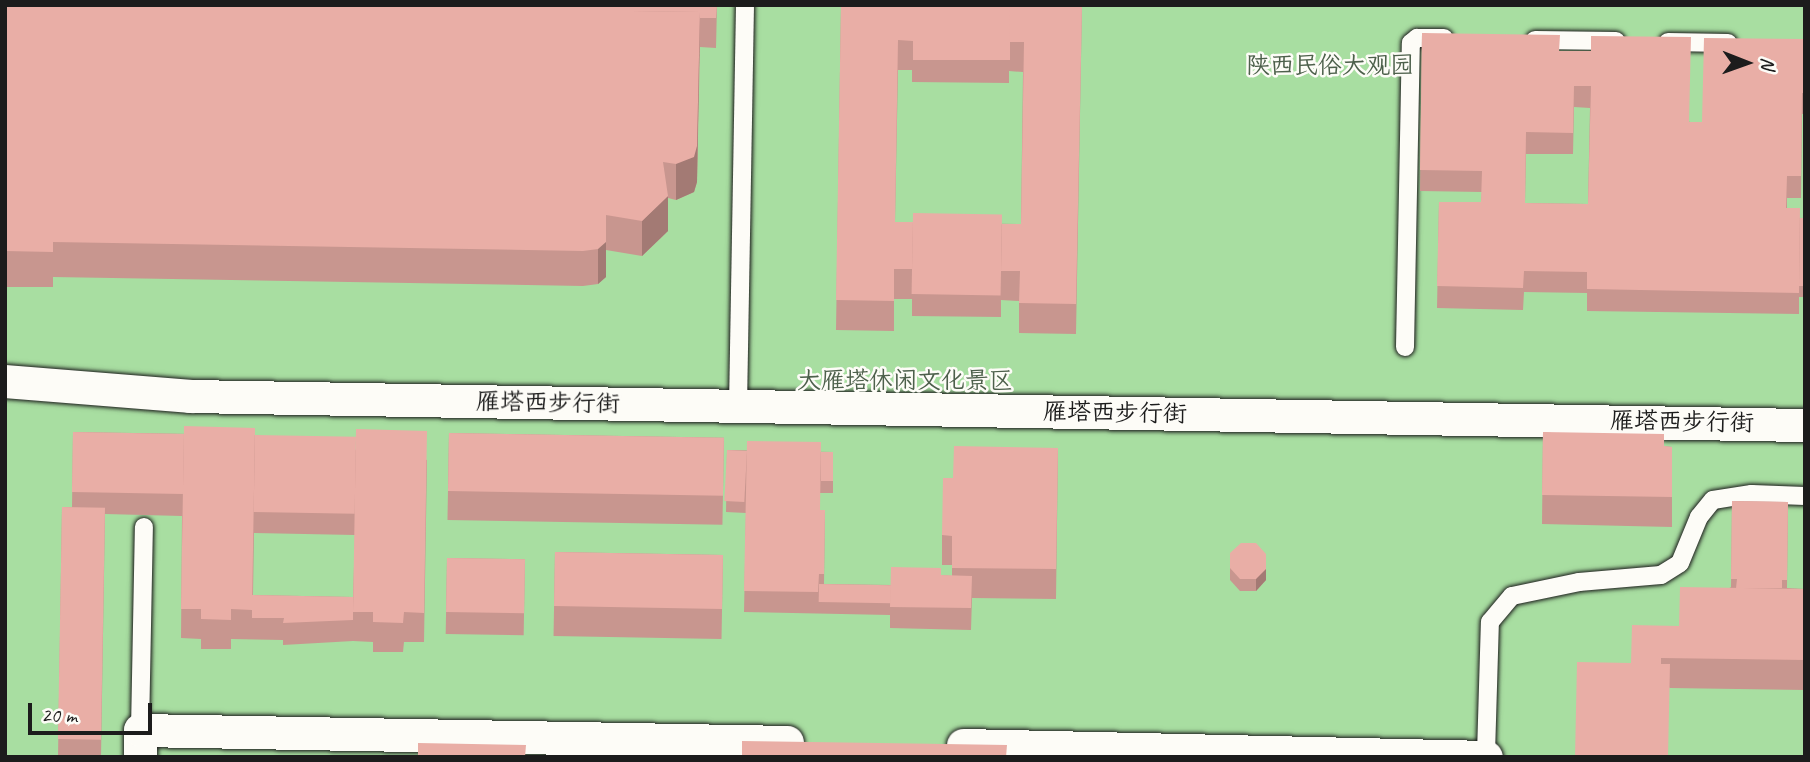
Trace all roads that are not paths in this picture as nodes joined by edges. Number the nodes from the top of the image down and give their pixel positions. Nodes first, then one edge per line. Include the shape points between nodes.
1 (745, 5) edge
2 (1459, 38) edge
3 (1514, 39) edge
4 (1749, 43) edge
5 (1405, 346) dead end
6 (5, 381) edge
7 (738, 406) junction
8 (1805, 425) edge
9 (1805, 496) edge
10 (144, 527) dead end
11 (824, 742) edge
12 (140, 744) edge
13 (931, 744) edge
14 (1486, 755) edge

1 - 7 lane
2 - 5 lane via 1417,38 1411,43
3 - 4 lane
6 - 7 street, 雁塔西步行街 via 190,396
7 - 8 street, 雁塔西步行街
9 - 14 lane via 1752,494 1713,500 1699,517 1680,564 1661,575 1580,582 1512,596 1490,621
10 - 12 lane
11 - 12 street
13 - 14 street

